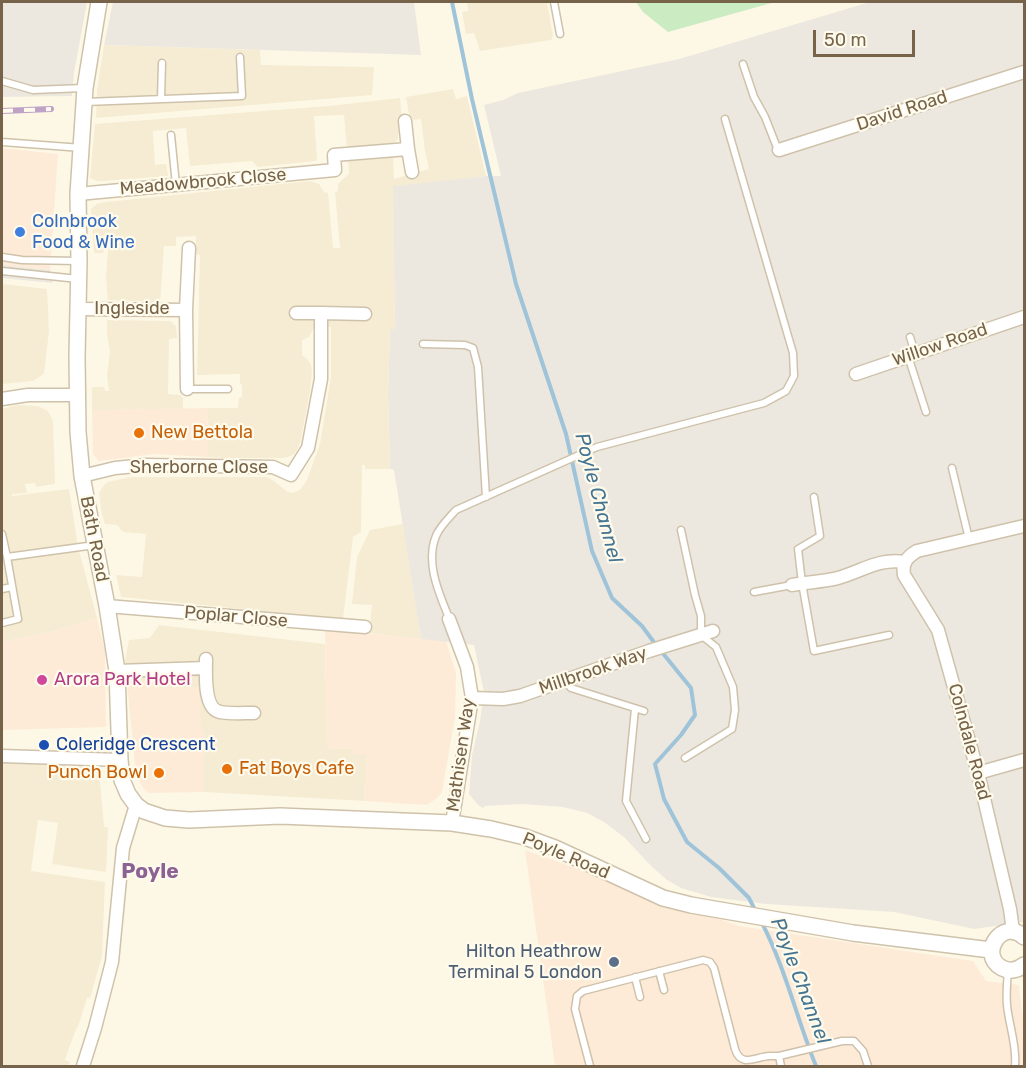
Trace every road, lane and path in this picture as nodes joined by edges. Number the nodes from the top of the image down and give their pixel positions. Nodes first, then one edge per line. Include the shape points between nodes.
1 (99, 2) edge
2 (554, 2) edge
3 (560, 34) dead end
4 (240, 57) dead end
5 (162, 63) dead end
6 (743, 64) dead end
7 (1024, 72) edge
8 (2, 81) edge
9 (85, 95) junction
10 (161, 99) junction
11 (726, 118) dead end
12 (405, 121) dead end
13 (171, 135) dead end
14 (2, 142) edge
15 (81, 148) junction
16 (408, 149) junction
17 (778, 150) joint
18 (412, 172) dead end
19 (176, 185) junction
20 (78, 194) junction
21 (189, 248) dead end
22 (2, 257) edge
23 (79, 261) junction
24 (2, 271) edge
25 (79, 279) junction
26 (78, 309) junction
27 (186, 310) junction
28 (296, 313) dead end
29 (321, 313) junction
30 (365, 314) dead end
31 (1024, 316) edge
32 (910, 337) dead end
33 (423, 344) dead end
34 (912, 355) junction
35 (856, 374) dead end
36 (187, 389) joint
37 (228, 389) dead end
38 (77, 395) junction
39 (2, 399) edge
40 (926, 412) dead end
41 (952, 468) dead end
42 (82, 476) junction
43 (486, 497) junction
44 (814, 497) dead end
45 (1024, 526) edge
46 (681, 530) dead end
47 (2, 534) edge
48 (969, 539) junction
49 (96, 545) junction
50 (5, 553) edge
51 (905, 562) junction
52 (797, 584) junction
53 (12, 587) junction
54 (2, 589) edge
55 (754, 592) dead end
56 (107, 606) junction
57 (449, 618) joint
58 (2, 623) edge
59 (365, 627) dead end
60 (707, 633) junction
61 (889, 635) dead end
62 (117, 671) junction
63 (565, 681) junction
64 (472, 698) junction
65 (635, 709) junction
66 (644, 711) dead end
67 (254, 713) dead end
68 (2, 756) edge
69 (686, 758) dead end
70 (120, 760) junction
71 (1024, 760) edge
72 (978, 773) junction
73 (136, 805) junction
74 (452, 823) junction
75 (646, 839) dead end
76 (1019, 934) edge
77 (991, 950) junction
78 (1024, 965) edge
79 (1008, 970) junction
80 (659, 971) junction
81 (635, 977) junction
82 (664, 990) dead end
83 (640, 997) dead end
84 (778, 1056) junction
85 (83, 1066) edge
86 (590, 1066) edge
87 (781, 1066) edge
88 (868, 1066) edge
89 (1015, 1066) edge

1 - 9 street, Bath Road
2 - 3 lane
4 - 10 lane via 242,96
5 - 10 lane
6 - 17 lane
7 - 17 street, David Road
8 - 9 lane via 33,90
9 - 10 lane
9 - 15 street, Bath Road
11 - 43 lane via 793,353 794,376 786,392 764,403 597,447
12 - 16 street
13 - 19 lane
14 - 15 lane
15 - 20 street, Bath Road
16 - 18 street
16 - 19 street, Meadowbrook Close via 334,155 335,170 328,177
19 - 20 street, Meadowbrook Close
20 - 23 street, Bath Road
21 - 27 street, Ingleside
22 - 23 lane
23 - 25 street, Bath Road
24 - 25 lane
25 - 26 street, Bath Road
26 - 27 street, Ingleside
26 - 38 street, Bath Road
27 - 36 street, Ingleside
28 - 29 street
29 - 30 street
29 - 42 street, Sherborne Close via 321,379 308,448 291,475 273,467 146,465
31 - 34 street, Willow Road
32 - 34 lane
33 - 43 lane via 473,348 478,367
34 - 35 street, Willow Road
34 - 40 lane
36 - 37 lane
38 - 39 street
38 - 42 street, Bath Road
41 - 48 lane
42 - 49 street, Bath Road
43 - 57 lane via 456,510 436,535 432,552 434,572
44 - 52 lane via 820,536 798,549
45 - 48 street
46 - 60 lane
47 - 50 lane
48 - 51 street via 917,551
49 - 50 lane
49 - 56 street, Bath Road
50 - 53 lane
51 - 52 street via 894,560 837,578
51 - 72 street, Colndale Road via 904,575 938,630
52 - 55 lane
52 - 61 lane via 814,651
53 - 54 lane
53 - 58 lane via 18,619
56 - 59 street, Poplar Close
56 - 62 street, Bath Road
57 - 64 street, Mathisen Way via 467,668
60 - 63 street, Millbrook Way
60 - 69 lane via 733,687 734,719 732,729
62 - 67 street via 206,664 212,709
62 - 70 street, Bath Road
63 - 64 street, Millbrook Way via 520,696
63 - 65 lane via 571,688
64 - 74 street, Mathisen Way
65 - 66 lane
65 - 75 lane via 626,801
68 - 70 street
70 - 73 street, Bath Road via 122,780
71 - 72 street
72 - 76 street, Colndale Road
73 - 74 street, Poyle Road via 165,819 280,816
73 - 85 street via 123,848 112,962
74 - 77 street, Poyle Road via 529,838 663,898 853,933
76 - 77 street via 1005,932 995,939
77 - 79 street via 999,967
78 - 79 street
79 - 89 lane via 1007,1005
80 - 81 lane
80 - 82 lane
80 - 84 lane via 703,960 710,962 737,1056 754,1060
81 - 83 lane
81 - 86 lane via 577,996 575,1009
84 - 87 lane
84 - 88 lane via 854,1041

